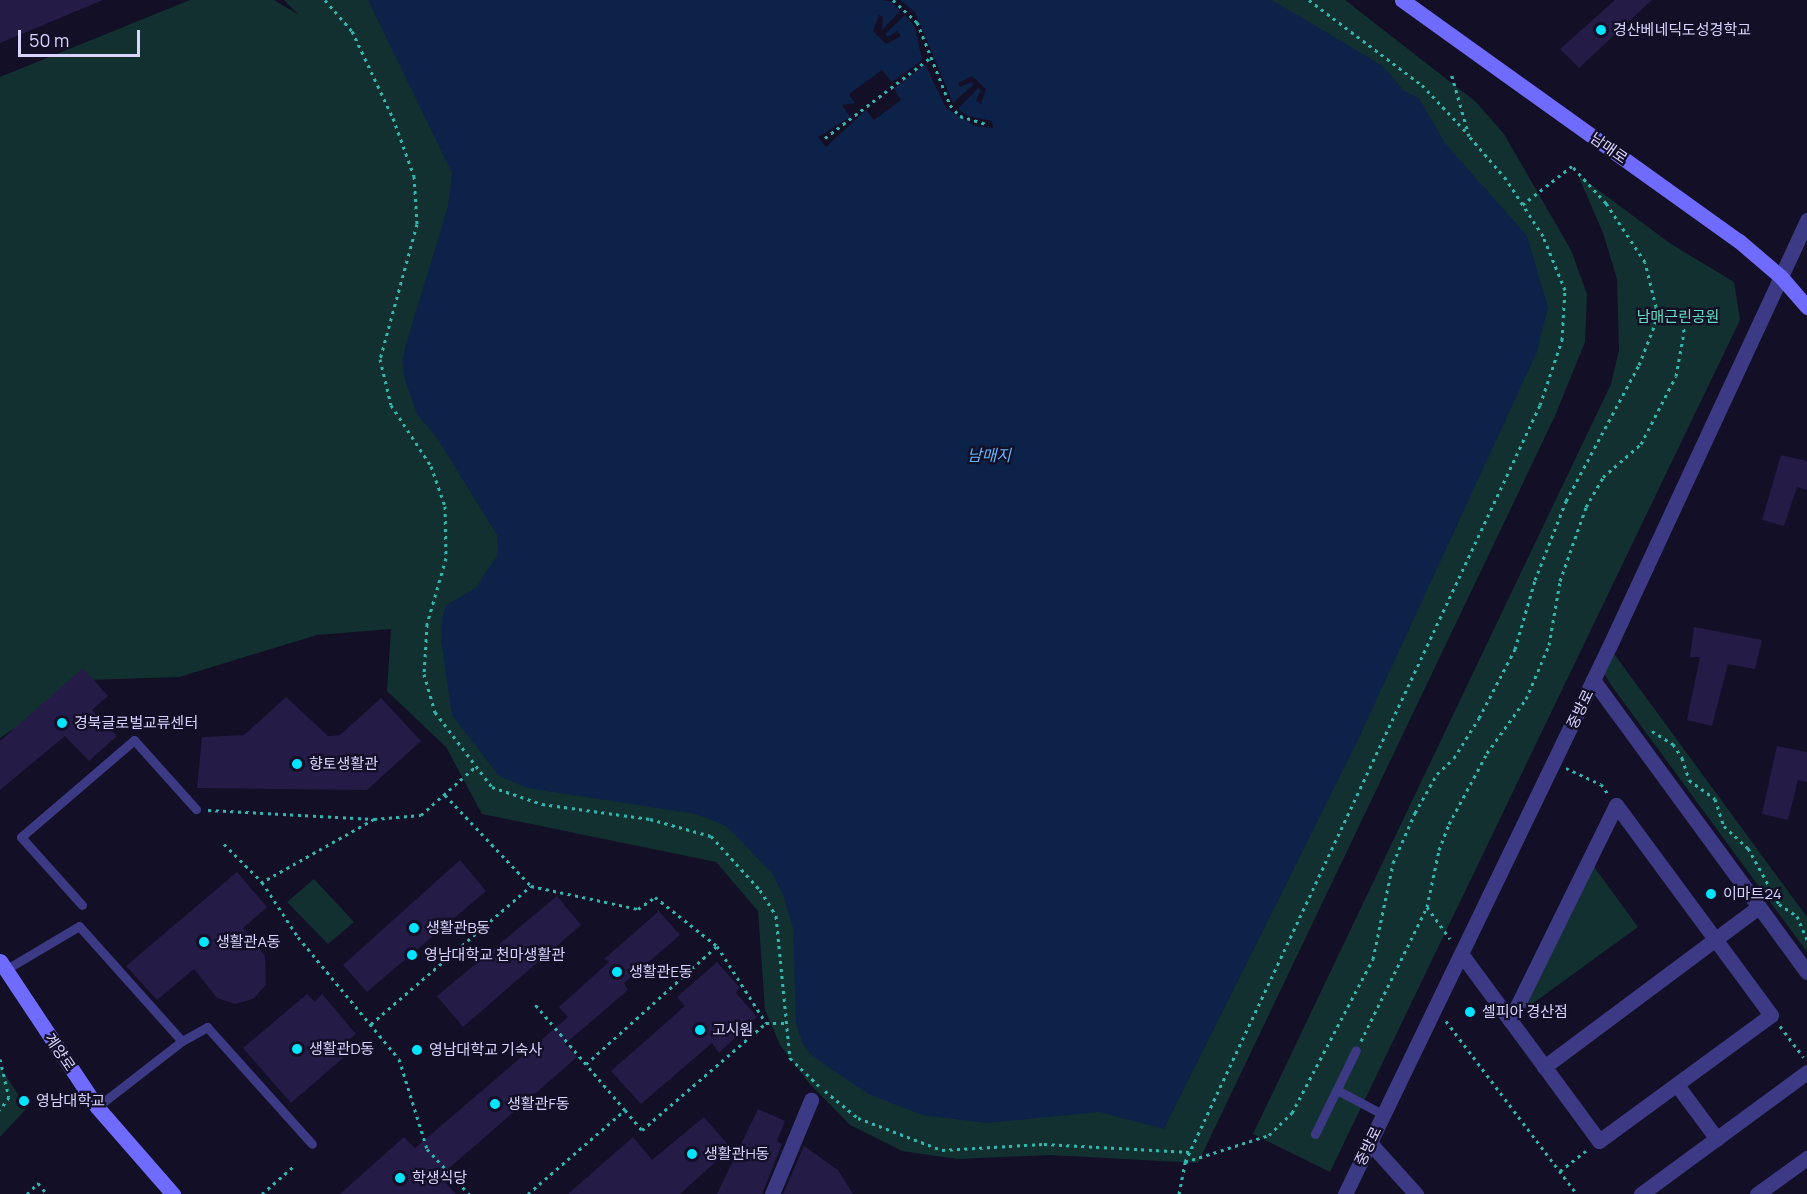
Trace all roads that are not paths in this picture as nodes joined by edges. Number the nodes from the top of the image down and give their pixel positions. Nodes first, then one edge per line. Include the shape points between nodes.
1 (1402, 0) edge
2 (1807, 220) edge
3 (1781, 277) junction
4 (1807, 307) edge
5 (1593, 680) junction
6 (196, 809) road end
7 (82, 905) dead end
8 (1759, 907) junction
9 (1716, 939) junction
10 (1462, 956) junction
11 (3, 965) edge
12 (1807, 972) edge
13 (1510, 1020) junction
14 (182, 1041) junction
15 (1356, 1050) road end
16 (1544, 1067) junction
17 (1807, 1072) edge
18 (1677, 1085) junction
19 (1337, 1090) junction
20 (810, 1100) dead end
21 (97, 1107) junction
22 (1384, 1115) junction
23 (1315, 1134) dead end
24 (1717, 1139) junction
25 (1370, 1143) junction
26 (312, 1144) dead end
27 (1807, 1158) edge
28 (173, 1194) edge
29 (772, 1194) edge
30 (1345, 1194) edge
31 (1416, 1194) edge
32 (1641, 1194) edge
33 (1757, 1194) edge

1 - 3 street, 남매로 via 1731,234
2 - 3 street, 중방로
3 - 4 street, 남매로
3 - 5 street, 중방로
5 - 8 street
5 - 10 street, 중방로
6 - 7 lane via 134,740 21,837
8 - 9 street
8 - 12 street
9 - 13 street via 1616,805
9 - 16 street
9 - 18 street via 1771,1015
10 - 13 street
10 - 22 street, 중방로
11 - 14 lane via 78,926
11 - 21 street, 계양로
13 - 16 street
14 - 21 lane
14 - 26 lane via 207,1027
15 - 19 lane
16 - 18 street via 1599,1141
17 - 24 street
18 - 24 street
19 - 22 lane
19 - 23 lane
20 - 29 street
21 - 28 street, 계양로
22 - 25 street, 중방로
24 - 32 street
25 - 30 street, 중방로
25 - 31 street
27 - 33 street

